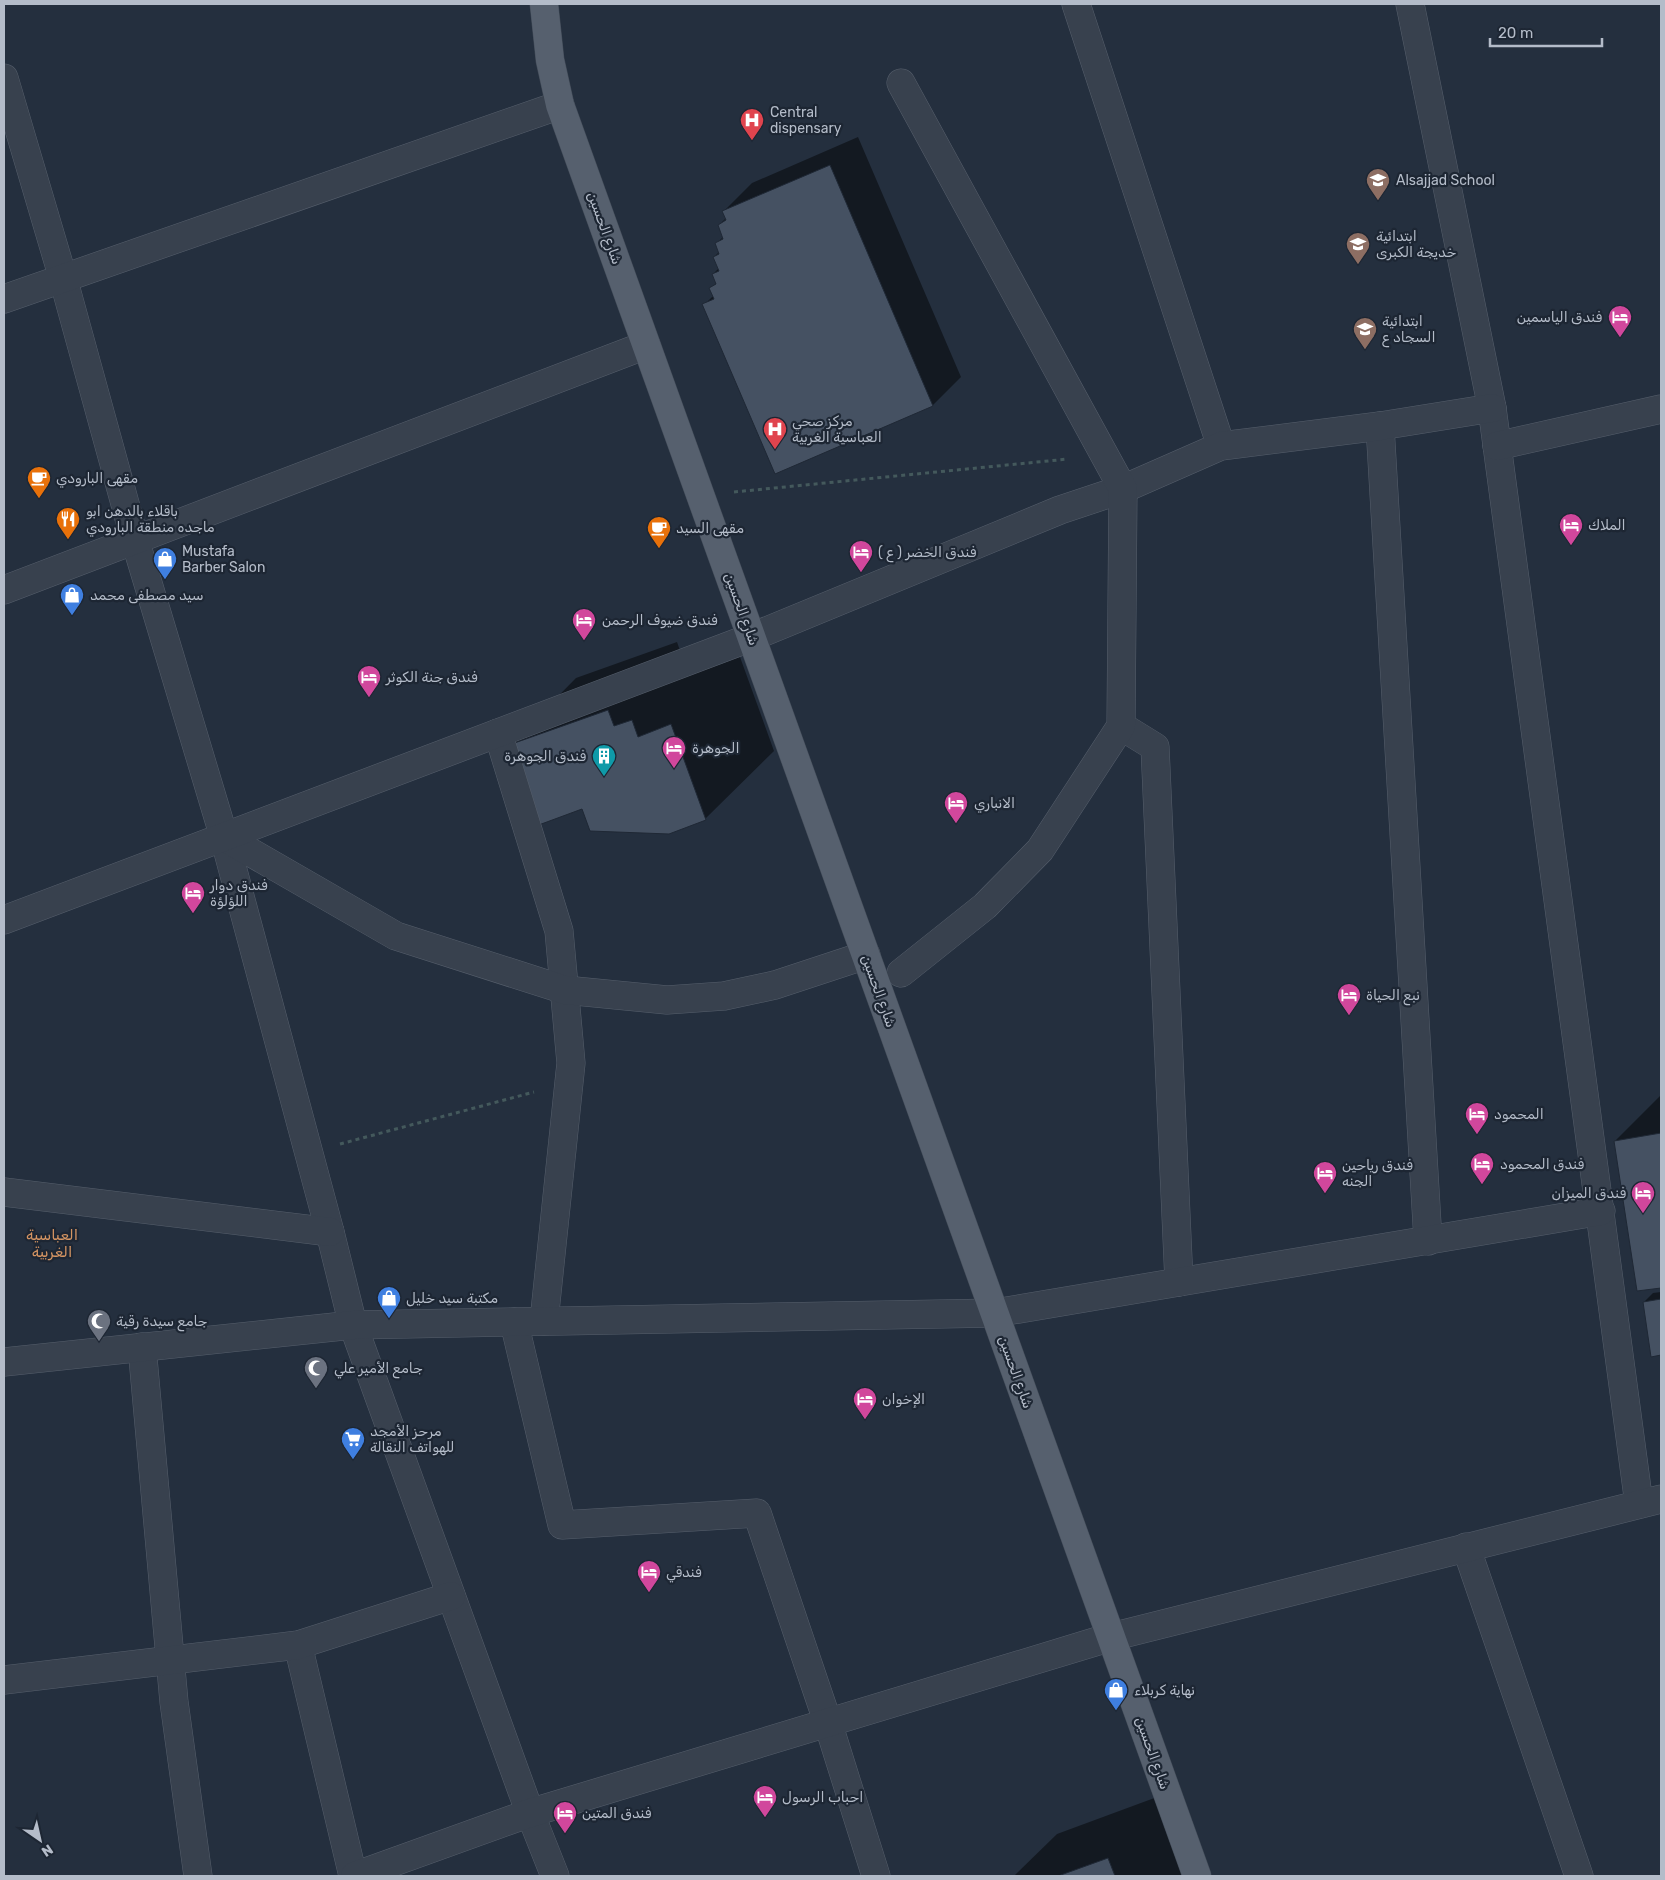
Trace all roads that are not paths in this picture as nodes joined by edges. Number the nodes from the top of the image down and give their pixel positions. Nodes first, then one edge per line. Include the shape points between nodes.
1 (544, 4) edge
2 (1076, 4) edge
3 (1410, 4) edge
4 (4, 78) edge
5 (901, 83) dead end
6 (560, 105) junction
7 (63, 278) junction
8 (4, 299) edge
9 (646, 344) junction
10 (1492, 408) junction
11 (1661, 408) edge
12 (1380, 426) junction
13 (1221, 446) junction
14 (1497, 446) junction
15 (1122, 489) junction
16 (136, 540) junction
17 (4, 590) edge
18 (752, 637) junction
19 (1121, 726) junction
20 (498, 733) junction
21 (224, 837) junction
22 (4, 920) edge
23 (866, 956) junction
24 (901, 973) dead end
25 (565, 990) junction
26 (4, 1192) edge
27 (1601, 1211) junction
28 (330, 1232) junction
29 (1428, 1241) junction
30 (1179, 1282) junction
31 (995, 1313) junction
32 (514, 1322) junction
33 (544, 1322) junction
34 (353, 1325) junction
35 (142, 1348) junction
36 (4, 1362) edge
37 (1650, 1501) edge
38 (1466, 1547) junction
39 (451, 1596) junction
40 (1111, 1638) junction
41 (298, 1645) junction
42 (170, 1660) junction
43 (4, 1680) edge
44 (828, 1723) junction
45 (530, 1813) junction
46 (198, 1876) edge
47 (354, 1876) edge
48 (555, 1876) edge
49 (876, 1876) edge
50 (1197, 1876) edge
51 (1579, 1876) edge

1 - 6 main road, شارع الحسين via 550,60
2 - 13 street
3 - 10 street
4 - 7 street
5 - 15 street
6 - 7 street
6 - 9 main road, شارع الحسين
7 - 8 street
7 - 16 street
9 - 16 street
9 - 18 main road, شارع الحسين
10 - 12 street
10 - 14 street
11 - 14 street
12 - 13 street
12 - 29 street
13 - 15 street
14 - 27 street
15 - 18 street via 1060,510
15 - 19 street
16 - 17 street
16 - 21 street
18 - 20 street
18 - 23 main road, شارع الحسين
19 - 24 street via 1040,850 985,906
19 - 30 street via 1154,747
20 - 21 street
20 - 25 street via 559,931
21 - 22 street
21 - 25 street via 396,936
21 - 28 street
23 - 25 street via 775,985 724,996 667,1000
23 - 31 main road, شارع الحسين
25 - 33 street via 572,1063
26 - 28 street
27 - 29 street
27 - 37 street
28 - 34 street
29 - 30 street
30 - 31 street
31 - 33 street
31 - 40 main road, شارع الحسين
32 - 33 street
32 - 34 street
32 - 44 street via 562,1525 757,1513
34 - 35 street
34 - 39 street
35 - 36 street
35 - 42 street
37 - 38 street
38 - 40 street
38 - 51 street
39 - 41 street
39 - 45 street
40 - 44 street
40 - 50 main road, شارع الحسين
41 - 42 street
41 - 47 street
42 - 43 street
42 - 46 street
44 - 45 street
44 - 49 street
45 - 47 street
45 - 48 street

